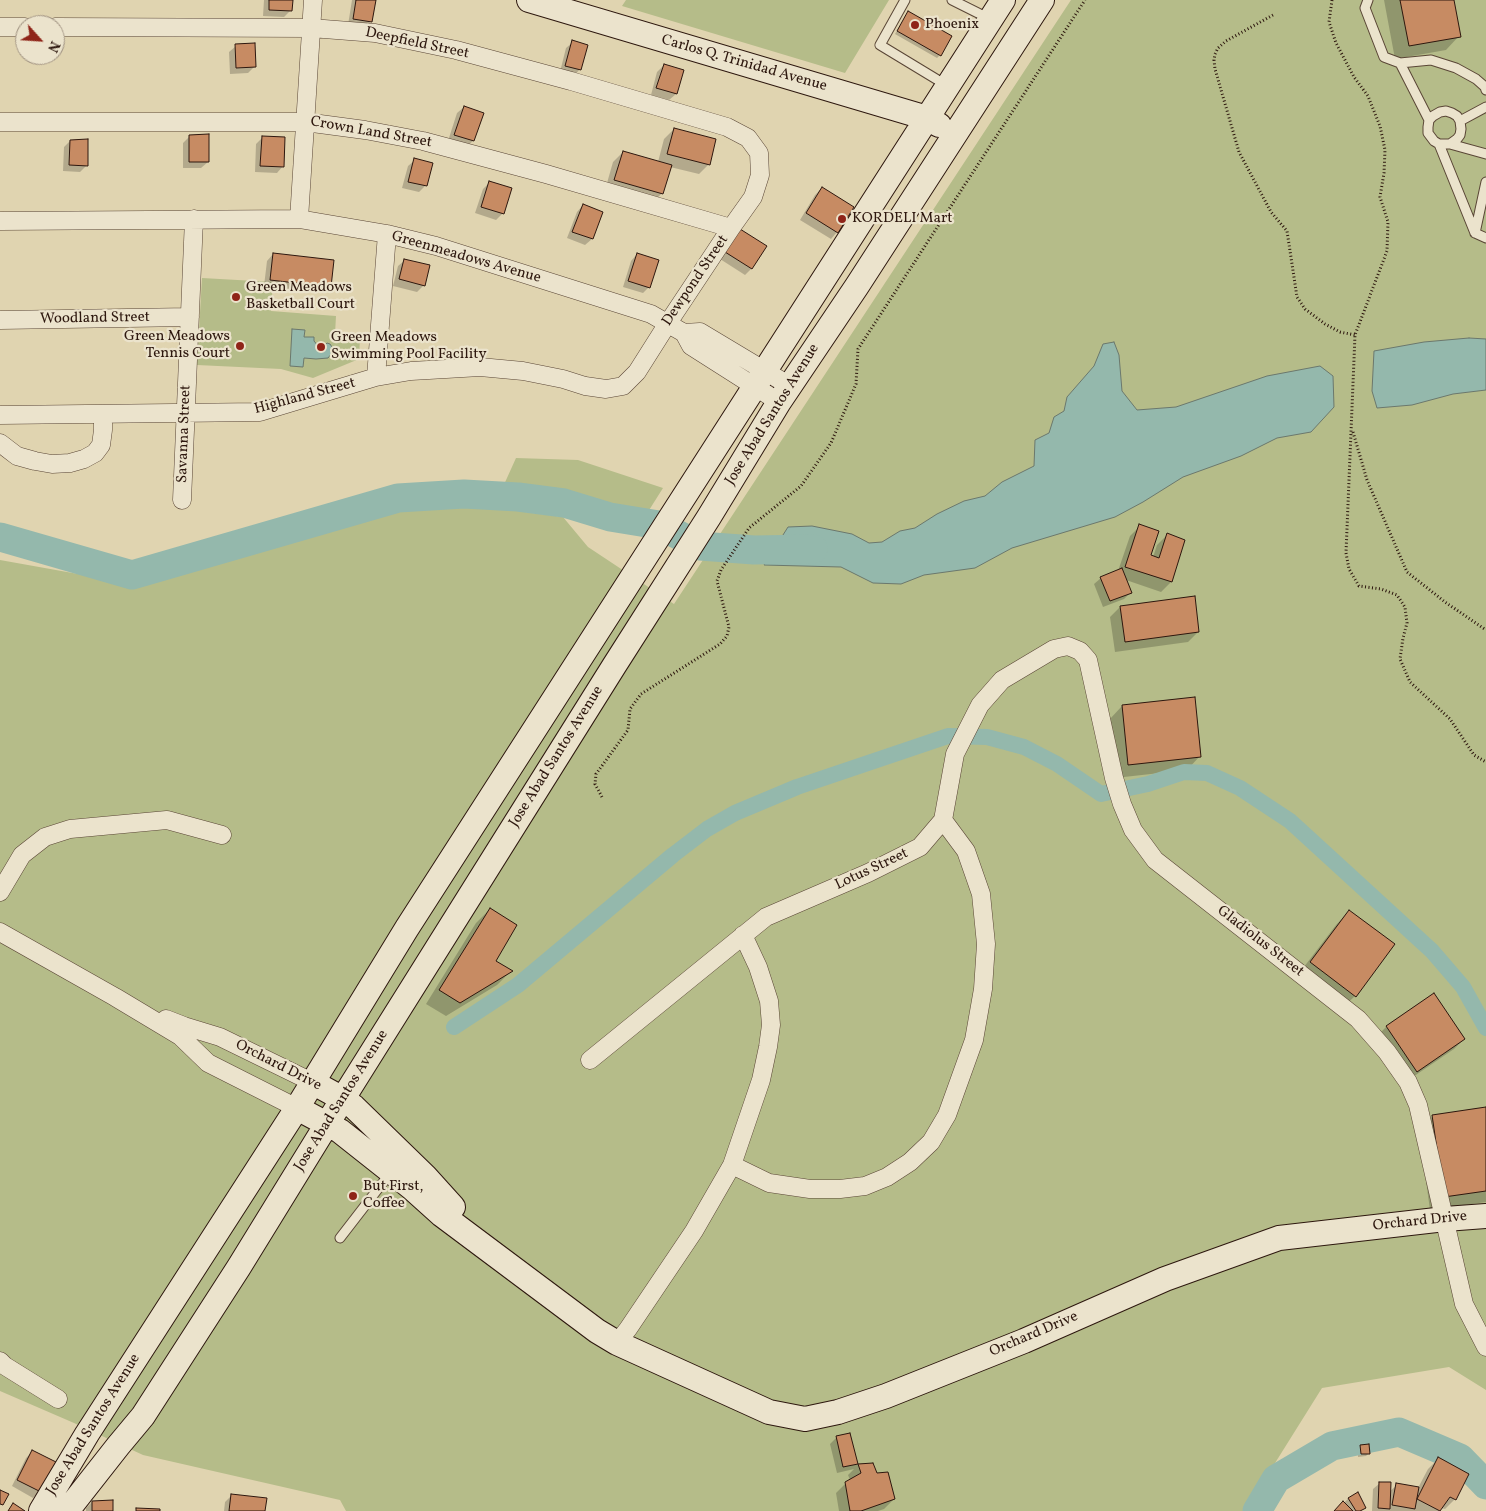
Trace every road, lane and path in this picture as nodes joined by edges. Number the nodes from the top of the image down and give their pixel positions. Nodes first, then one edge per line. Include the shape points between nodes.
1 (313, 0) edge
2 (529, 0) edge
3 (905, 0) edge
4 (952, 0) edge
5 (1042, 0) edge
6 (1085, 0) edge
7 (1332, 0) edge
8 (1368, 0) edge
9 (997, 10) edge
10 (1273, 15) dead end
11 (0, 27) edge
12 (15, 27) edge
13 (65, 27) edge
14 (311, 28) junction
15 (1400, 63) junction
16 (947, 86) junction
17 (1486, 90) edge
18 (1486, 107) edge
19 (927, 118) junction
20 (1429, 120) junction
21 (1460, 121) junction
22 (0, 122) edge
23 (305, 122) junction
24 (955, 135) junction
25 (1439, 144) junction
26 (1450, 144) junction
27 (759, 153) joint
28 (1486, 154) edge
29 (1486, 182) edge
30 (194, 219) junction
31 (298, 219) junction
32 (0, 220) edge
33 (731, 228) junction
34 (1475, 233) junction
35 (387, 234) junction
36 (1486, 238) edge
37 (190, 317) junction
38 (0, 320) edge
39 (668, 323) junction
40 (1355, 335) junction
41 (376, 377) junction
42 (759, 379) junction
43 (606, 389) joint
44 (784, 394) junction
45 (185, 412) junction
46 (103, 414) junction
47 (0, 415) edge
48 (1352, 429) junction
49 (0, 444) edge
50 (182, 500) dead end
51 (1486, 630) edge
52 (1486, 762) edge
53 (602, 797) dead end
54 (943, 820) junction
55 (222, 835) dead end
56 (0, 892) edge
57 (0, 932) edge
58 (743, 936) junction
59 (115, 997) junction
60 (590, 1060) dead end
61 (312, 1082) junction
62 (343, 1099) junction
63 (297, 1108) junction
64 (327, 1124) junction
65 (732, 1164) junction
66 (392, 1172) junction
67 (1486, 1216) edge
68 (1445, 1218) junction
69 (340, 1238) dead end
70 (597, 1331) junction
71 (617, 1343) junction
72 (1486, 1347) edge
73 (0, 1362) edge
74 (58, 1399) dead end
75 (41, 1511) edge
76 (67, 1511) edge

1 - 14 street
2 - 19 main road, Carlos Q. Trinidad Avenue
3 - 16 lane via 880,45
4 - 9 lane
5 - 24 main road, Jose Abad Santos Avenue
6 - 53 path via 858,349 856,384 831,443 801,486 750,528 721,570 717,580 729,627 727,636 720,644 641,694 630,709 628,730 596,774 595,784
7 - 40 path via 1329,22 1336,43 1368,96 1385,150 1380,197 1388,222 1386,251
8 - 15 lane via 1366,8 1384,57
9 - 16 main road, Jose Abad Santos Avenue
10 - 40 path via 1226,41 1215,54 1215,69 1239,152 1271,212 1287,231 1297,298 1325,324
11 - 12 street
13 - 14 street, Deepfield Street
14 - 23 street
14 - 27 street, Deepfield Street via 375,33 456,50 571,82 727,127 748,138
15 - 17 lane via 1431,60 1456,68 1476,79
15 - 20 lane
16 - 19 main road, Jose Abad Santos Avenue
18 - 21 lane
19 - 24 main road, Carlos Q. Trinidad Avenue
19 - 42 main road, Jose Abad Santos Avenue
20 - 21 lane via 1446,111
20 - 25 lane via 1428,133
21 - 26 lane via 1460,134
22 - 23 street, Crown Land Street
23 - 31 street
23 - 33 street, Crown Land Street via 422,140
24 - 44 main road, Jose Abad Santos Avenue
25 - 26 lane
25 - 34 lane
26 - 28 lane
27 - 33 street, Dewpond Street via 760,175 753,197
29 - 34 lane
30 - 31 street, Greenmeadows Avenue
30 - 32 street, Greenmeadows Avenue
30 - 37 street, Savanna Street
31 - 35 street, Greenmeadows Avenue
33 - 39 street, Dewpond Street
34 - 36 lane
35 - 39 street, Greenmeadows Avenue via 436,246 651,314
35 - 41 street
37 - 38 street, Woodland Street
37 - 45 street, Savanna Street
39 - 42 street, Greenmeadows Avenue via 684,333 700,332
39 - 43 street, Dewpond Street via 637,372 623,386
40 - 48 path
41 - 43 street, Highland Street via 411,371 480,367 523,371
41 - 45 street, Highland Street via 260,412
42 - 44 street, Greenmeadows Avenue
42 - 61 main road, Jose Abad Santos Avenue
44 - 62 main road, Jose Abad Santos Avenue
45 - 46 street, Highland Street
45 - 50 street, Savanna Street
46 - 47 street, Highland Street
46 - 49 street via 101,445 84,460 52,464 35,462 17,456
48 - 51 path via 1367,480 1407,572
48 - 52 path via 1346,553 1349,569 1359,586 1397,595 1406,607 1407,624 1400,659 1410,682 1450,719 1474,755
54 - 58 street, Lotus Street via 920,847 766,917
54 - 65 street via 966,851 981,894 986,944 983,989 974,1040 947,1115 931,1142 910,1162 887,1177 864,1186 840,1189 810,1189 770,1183
54 - 68 street, Gladiolus Street via 954,754 980,705 1002,680 1054,649 1068,646 1080,651 1088,660 1114,778 1133,830 1155,860 1358,1019 1387,1052 1408,1082 1418,1105
55 - 56 street via 167,820 70,829 45,837 22,855
57 - 59 street, Orchard Drive
58 - 60 street, Lotus Street
58 - 65 street via 769,1001 771,1025 761,1080
59 - 61 street, Orchard Drive via 184,1026 220,1036
59 - 63 street, Orchard Drive via 180,1036 208,1063
61 - 62 main road, Orchard Drive
61 - 63 main road, Jose Abad Santos Avenue
62 - 64 main road, Jose Abad Santos Avenue
62 - 70 main road, Orchard Drive via 450,1204
63 - 64 main road, Orchard Drive
63 - 75 main road, Jose Abad Santos Avenue
64 - 66 main road, Orchard Drive
64 - 76 main road, Jose Abad Santos Avenue via 143,1416
65 - 71 street via 694,1231
66 - 69 lane
66 - 70 main road, Orchard Drive via 442,1215
67 - 68 main road, Orchard Drive
68 - 71 main road, Orchard Drive via 1278,1238 1164,1280 886,1396 805,1419 769,1412
68 - 72 street, Gladiolus Street via 1464,1304
70 - 71 main road, Orchard Drive
73 - 74 street

